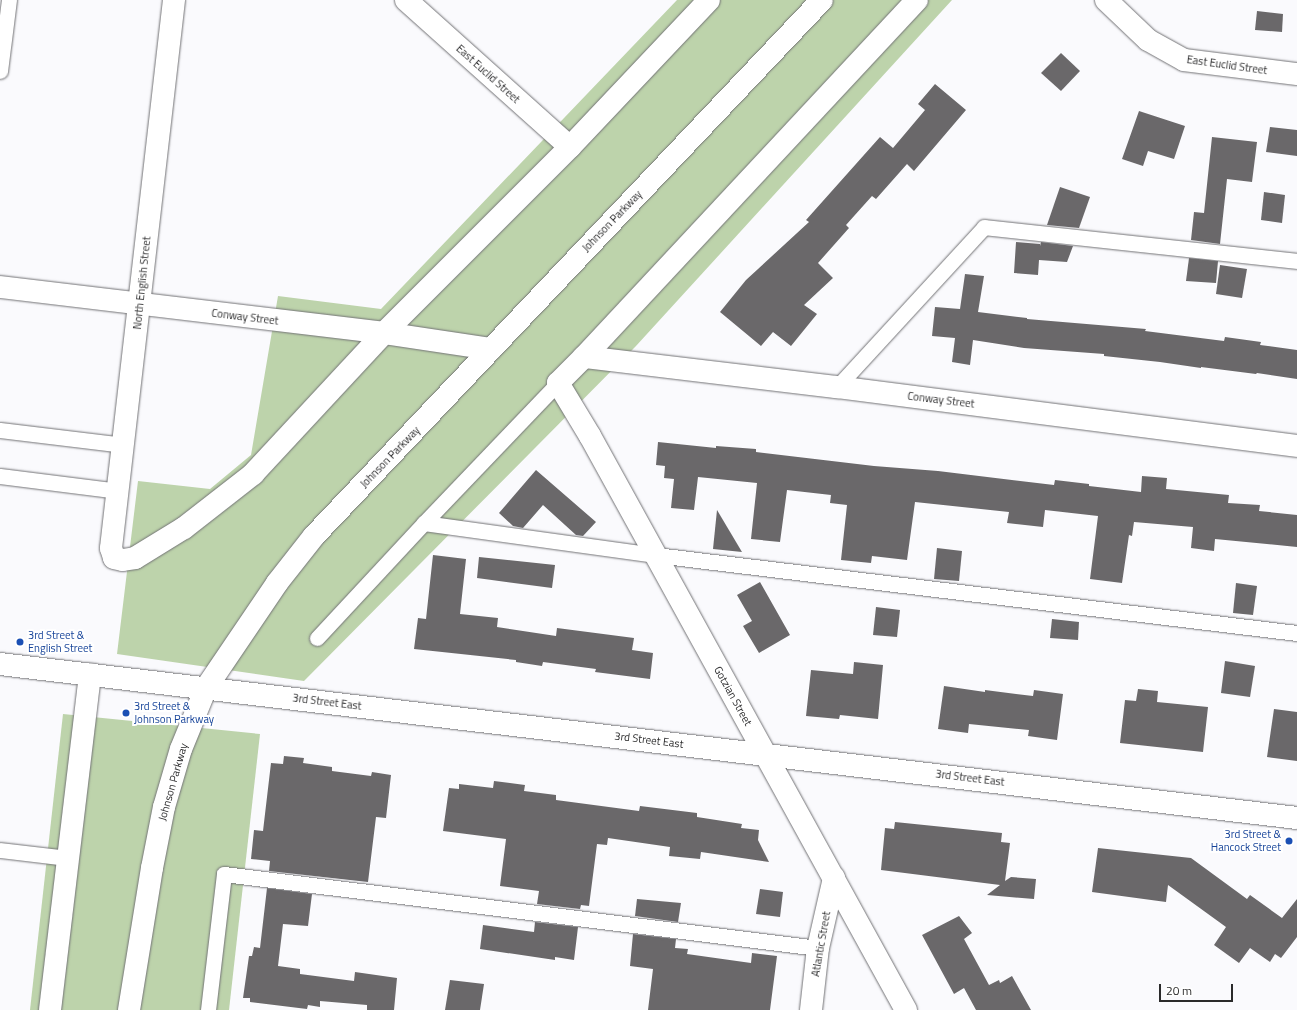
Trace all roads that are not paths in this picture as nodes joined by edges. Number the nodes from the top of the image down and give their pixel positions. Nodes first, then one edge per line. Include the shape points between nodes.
1 (9, 0) edge
2 (174, 0) edge
3 (406, 0) edge
4 (709, 0) edge
5 (822, 0) edge
6 (917, 0) edge
7 (1106, 0) edge
8 (0, 71) edge
9 (1297, 74) edge
10 (570, 147) junction
11 (1297, 261) edge
12 (0, 287) edge
13 (140, 304) junction
14 (384, 333) junction
15 (491, 349) junction
16 (584, 357) junction
17 (558, 383) junction
18 (837, 387) junction
19 (0, 430) edge
20 (124, 445) junction
21 (1297, 446) edge
22 (0, 476) edge
23 (119, 491) junction
24 (424, 523) junction
25 (656, 555) junction
26 (1297, 633) edge
27 (317, 638) dead end
28 (0, 664) edge
29 (90, 674) junction
30 (206, 688) junction
31 (764, 753) junction
32 (1297, 818) edge
33 (0, 850) edge
34 (67, 858) junction
35 (834, 878) junction
36 (818, 948) junction
37 (50, 1010) edge
38 (129, 1010) edge
39 (208, 1010) edge
40 (811, 1010) edge
41 (906, 1010) edge

1 - 8 lane
2 - 13 street, North English Street
3 - 10 street, East Euclid Street
4 - 10 street
5 - 15 street, Johnson Parkway
6 - 16 street
7 - 9 street, East Euclid Street via 1148,40 1184,60
10 - 14 street
11 - 18 lane via 984,226
12 - 13 street, Conway Street
13 - 14 street, Conway Street
13 - 20 street, North English Street
14 - 15 street, Conway Street
14 - 23 street, North English Street via 253,474 184,528 135,558 123,560 114,558 111,548
15 - 30 street, Johnson Parkway via 314,536 277,583
16 - 17 street
16 - 18 street, Conway Street
17 - 24 lane
17 - 25 street, Gotzian Street
18 - 21 street, Conway Street
19 - 20 lane
20 - 23 street, North English Street
22 - 23 lane
24 - 25 lane
24 - 27 lane
25 - 26 lane
25 - 31 street, Gotzian Street
28 - 29 street, 3rd Street East
29 - 30 street, 3rd Street East
29 - 34 street
30 - 31 street, 3rd Street East
30 - 38 street, Johnson Parkway via 181,749 164,807
31 - 32 street, 3rd Street East
31 - 35 street, Gotzian Street
33 - 34 lane
34 - 37 street
35 - 36 street, Atlantic Street
35 - 41 street, Gotzian Street
36 - 39 lane via 224,874
36 - 40 street, Atlantic Street

